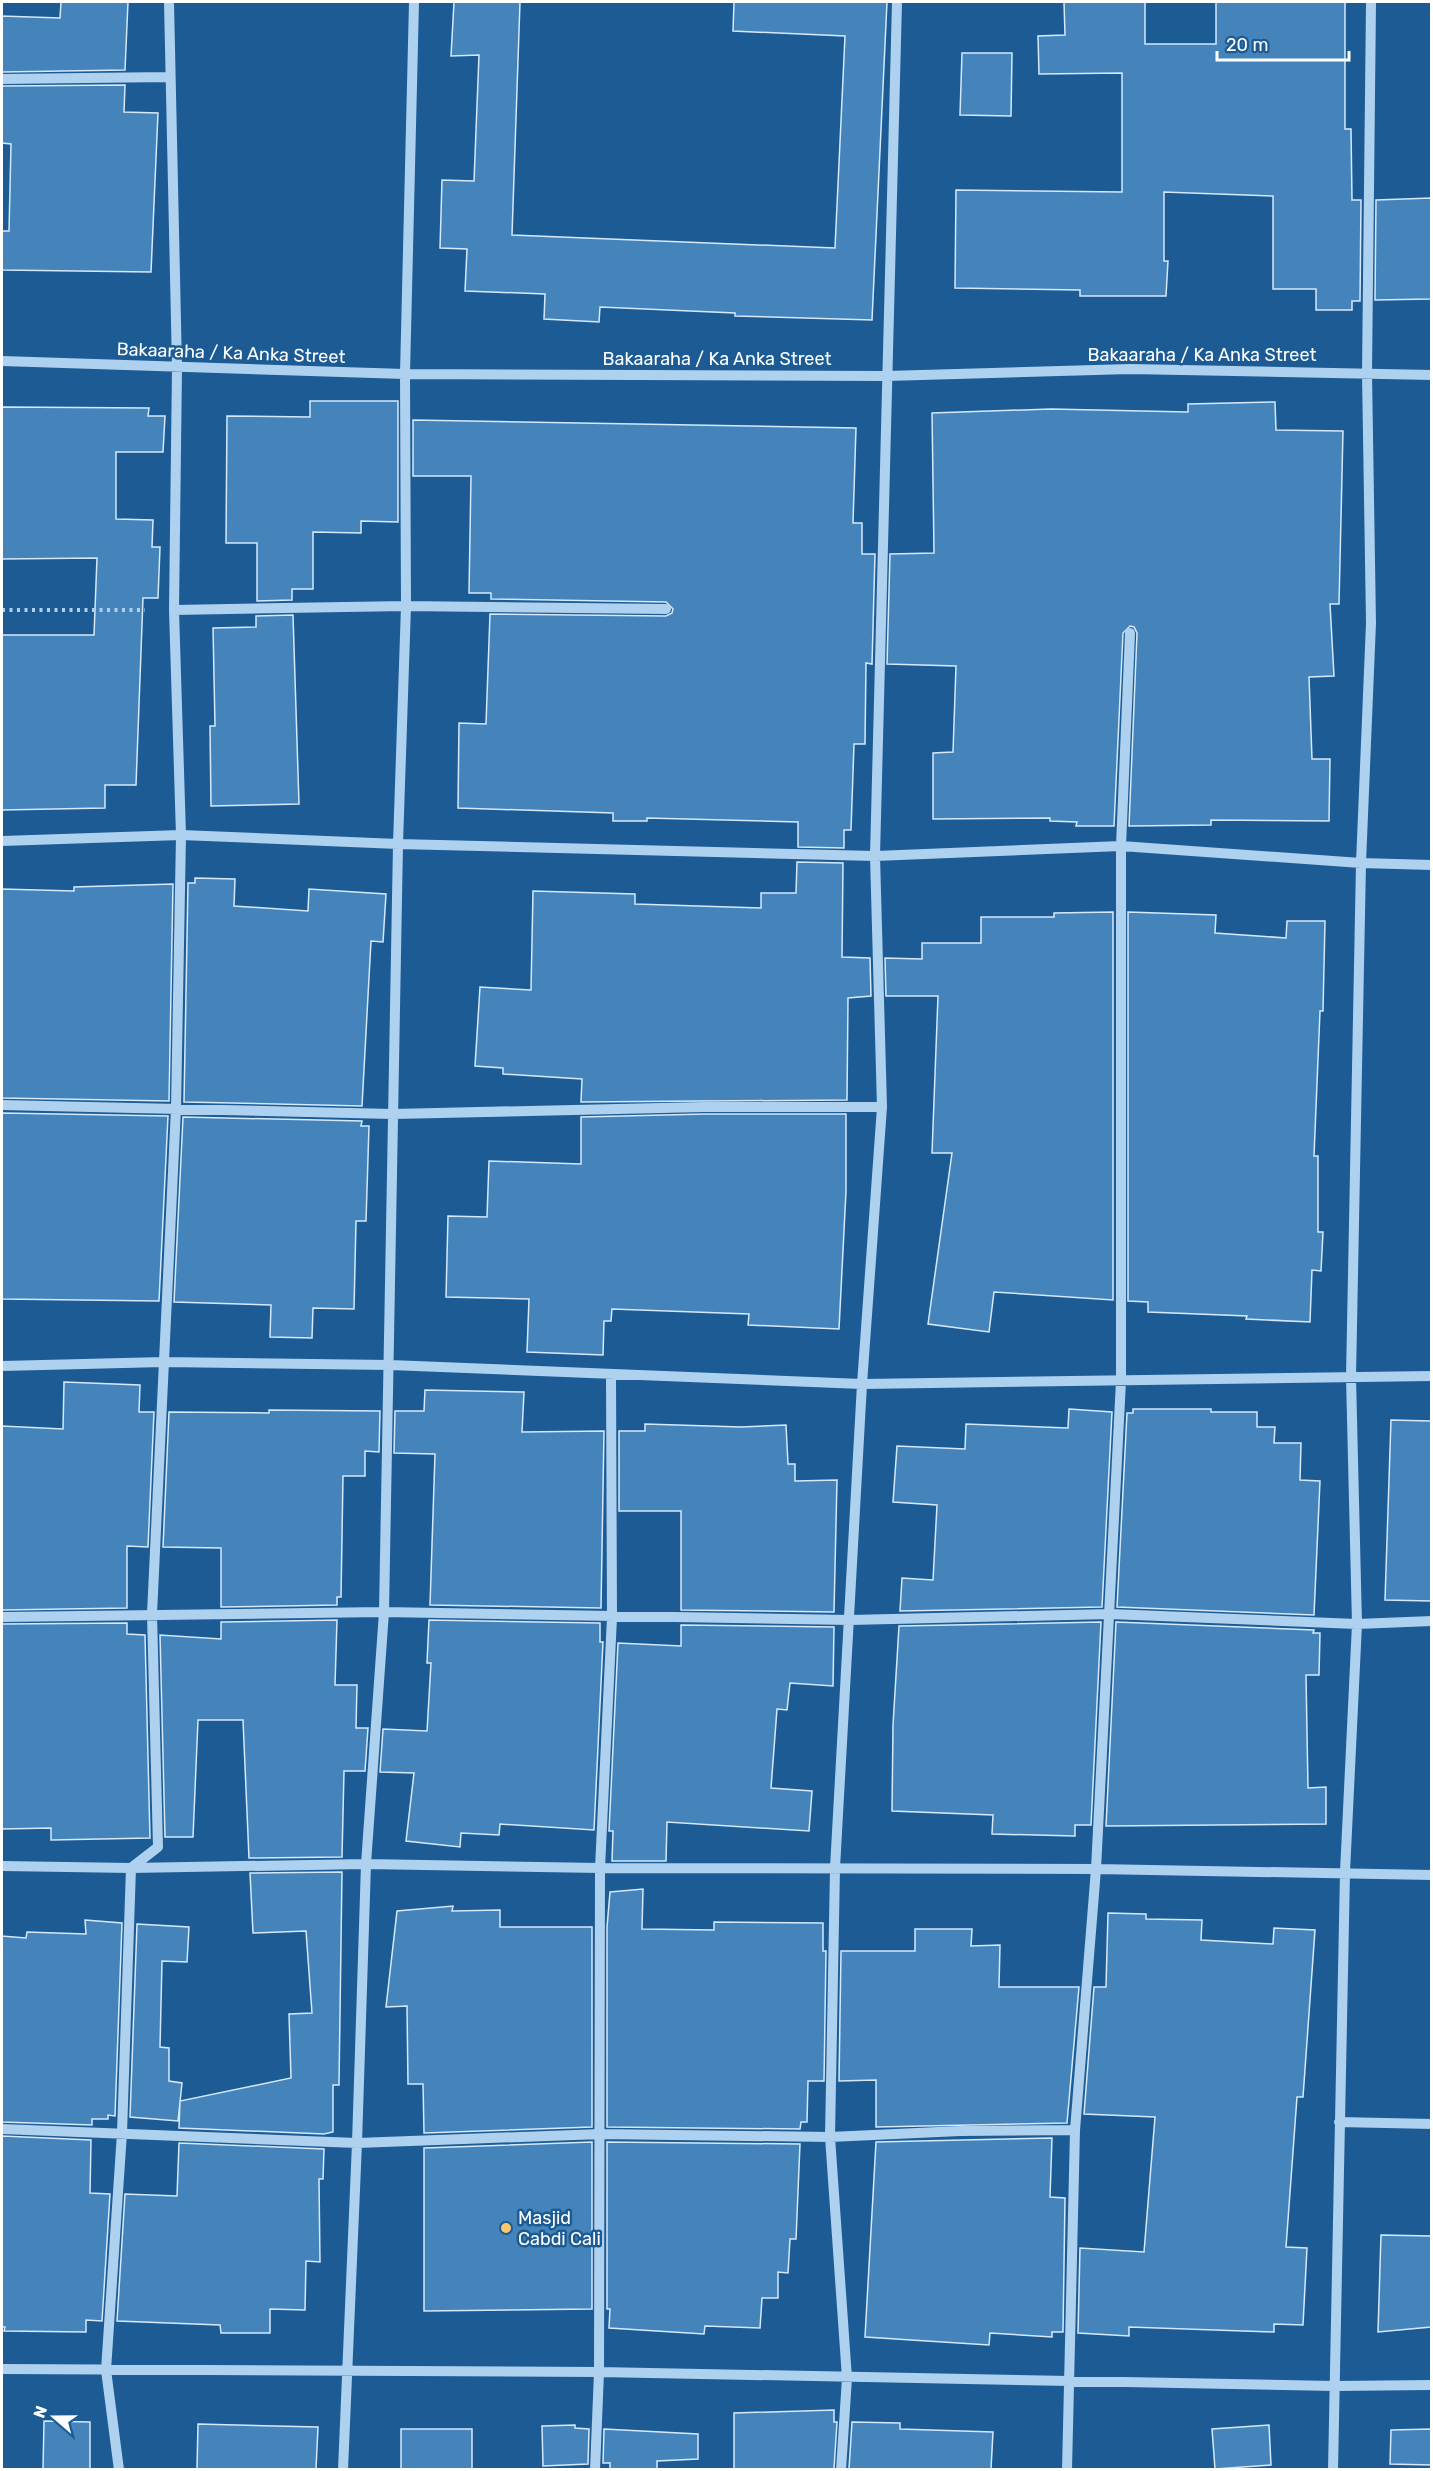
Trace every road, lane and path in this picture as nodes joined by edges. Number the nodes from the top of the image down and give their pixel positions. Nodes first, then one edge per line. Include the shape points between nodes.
1 (170, 2) edge
2 (414, 2) edge
3 (897, 2) edge
4 (1371, 2) edge
5 (170, 77) junction
6 (2, 80) edge
7 (2, 361) edge
8 (177, 368) junction
9 (1367, 373) junction
10 (405, 374) junction
11 (1431, 375) edge
12 (886, 376) junction
13 (406, 606) junction
14 (666, 609) dead end
15 (2, 610) edge
16 (174, 610) junction
17 (1130, 633) dead end
18 (181, 835) junction
19 (2, 841) edge
20 (398, 844) junction
21 (1121, 846) junction
22 (875, 856) junction
23 (1361, 863) junction
24 (1431, 865) edge
25 (2, 1105) edge
26 (882, 1107) junction
27 (176, 1108) junction
28 (393, 1114) junction
29 (164, 1362) junction
30 (390, 1365) junction
31 (2, 1366) edge
32 (611, 1375) junction
33 (1431, 1376) edge
34 (1351, 1377) junction
35 (1121, 1381) junction
36 (862, 1384) junction
37 (384, 1612) junction
38 (152, 1614) junction
39 (1110, 1614) junction
40 (2, 1617) edge
41 (612, 1617) junction
42 (850, 1620) junction
43 (1431, 1621) edge
44 (1357, 1624) junction
45 (366, 1864) junction
46 (2, 1866) edge
47 (130, 1868) junction
48 (600, 1868) junction
49 (835, 1868) junction
50 (1096, 1869) junction
51 (1345, 1872) junction
52 (1431, 1875) edge
53 (1340, 2122) junction
54 (1431, 2124) edge
55 (2, 2129) edge
56 (1075, 2130) junction
57 (122, 2133) junction
58 (601, 2134) junction
59 (830, 2137) junction
60 (357, 2143) junction
61 (2, 2369) edge
62 (106, 2370) junction
63 (346, 2370) junction
64 (599, 2372) junction
65 (847, 2378) junction
66 (1068, 2381) junction
67 (1431, 2385) edge
68 (1334, 2386) junction
69 (119, 2469) edge
70 (343, 2469) edge
71 (595, 2469) edge
72 (841, 2469) edge
73 (1066, 2469) edge
74 (1333, 2469) edge

1 - 5 street
2 - 10 street
3 - 12 street
4 - 9 street
5 - 6 street
5 - 8 street
7 - 8 street, Bakaaraha / Ka Anka Street
8 - 10 street, Bakaaraha / Ka Anka Street
8 - 16 street
9 - 11 street, Bakaaraha / Ka Anka Street
9 - 12 street, Bakaaraha / Ka Anka Street via 1130,369
9 - 23 street via 1371,622
10 - 12 street, Bakaaraha / Ka Anka Street
10 - 13 street
12 - 22 street
13 - 14 street
13 - 16 street
13 - 20 street
15 - 16 path
16 - 18 street
17 - 21 street
18 - 19 street
18 - 20 street
18 - 27 street
20 - 22 street
20 - 28 street
21 - 22 street
21 - 23 street
21 - 35 street
22 - 26 street
23 - 24 street
23 - 34 street
25 - 27 street
26 - 28 street
26 - 36 street
27 - 28 street
27 - 29 street
28 - 30 street
29 - 30 street
29 - 31 street
29 - 38 street
30 - 32 street
30 - 37 street
32 - 36 street
32 - 41 street
33 - 34 street
34 - 35 street
34 - 44 street
35 - 36 street
35 - 39 street
36 - 42 street
37 - 38 street
37 - 41 street
37 - 45 street
38 - 40 street
38 - 47 street via 158,1847
39 - 42 street
39 - 44 street
39 - 50 street
41 - 42 street
41 - 48 street
42 - 49 street
43 - 44 street
44 - 51 street
45 - 47 street
45 - 48 street
45 - 60 street
46 - 47 street
47 - 57 street
48 - 49 street
48 - 58 street
49 - 50 street
49 - 59 street
50 - 51 street
50 - 56 street
51 - 52 street
51 - 53 street
53 - 54 street
53 - 68 street
55 - 57 street
56 - 59 street
56 - 66 street
57 - 60 street
57 - 62 street
58 - 59 street
58 - 60 street
58 - 64 street
59 - 65 street
60 - 63 street
61 - 62 street
62 - 63 street
62 - 69 street
63 - 64 street
63 - 70 street
64 - 65 street
64 - 71 street
65 - 66 street
65 - 72 street
66 - 68 street
66 - 73 street
67 - 68 street
68 - 74 street

